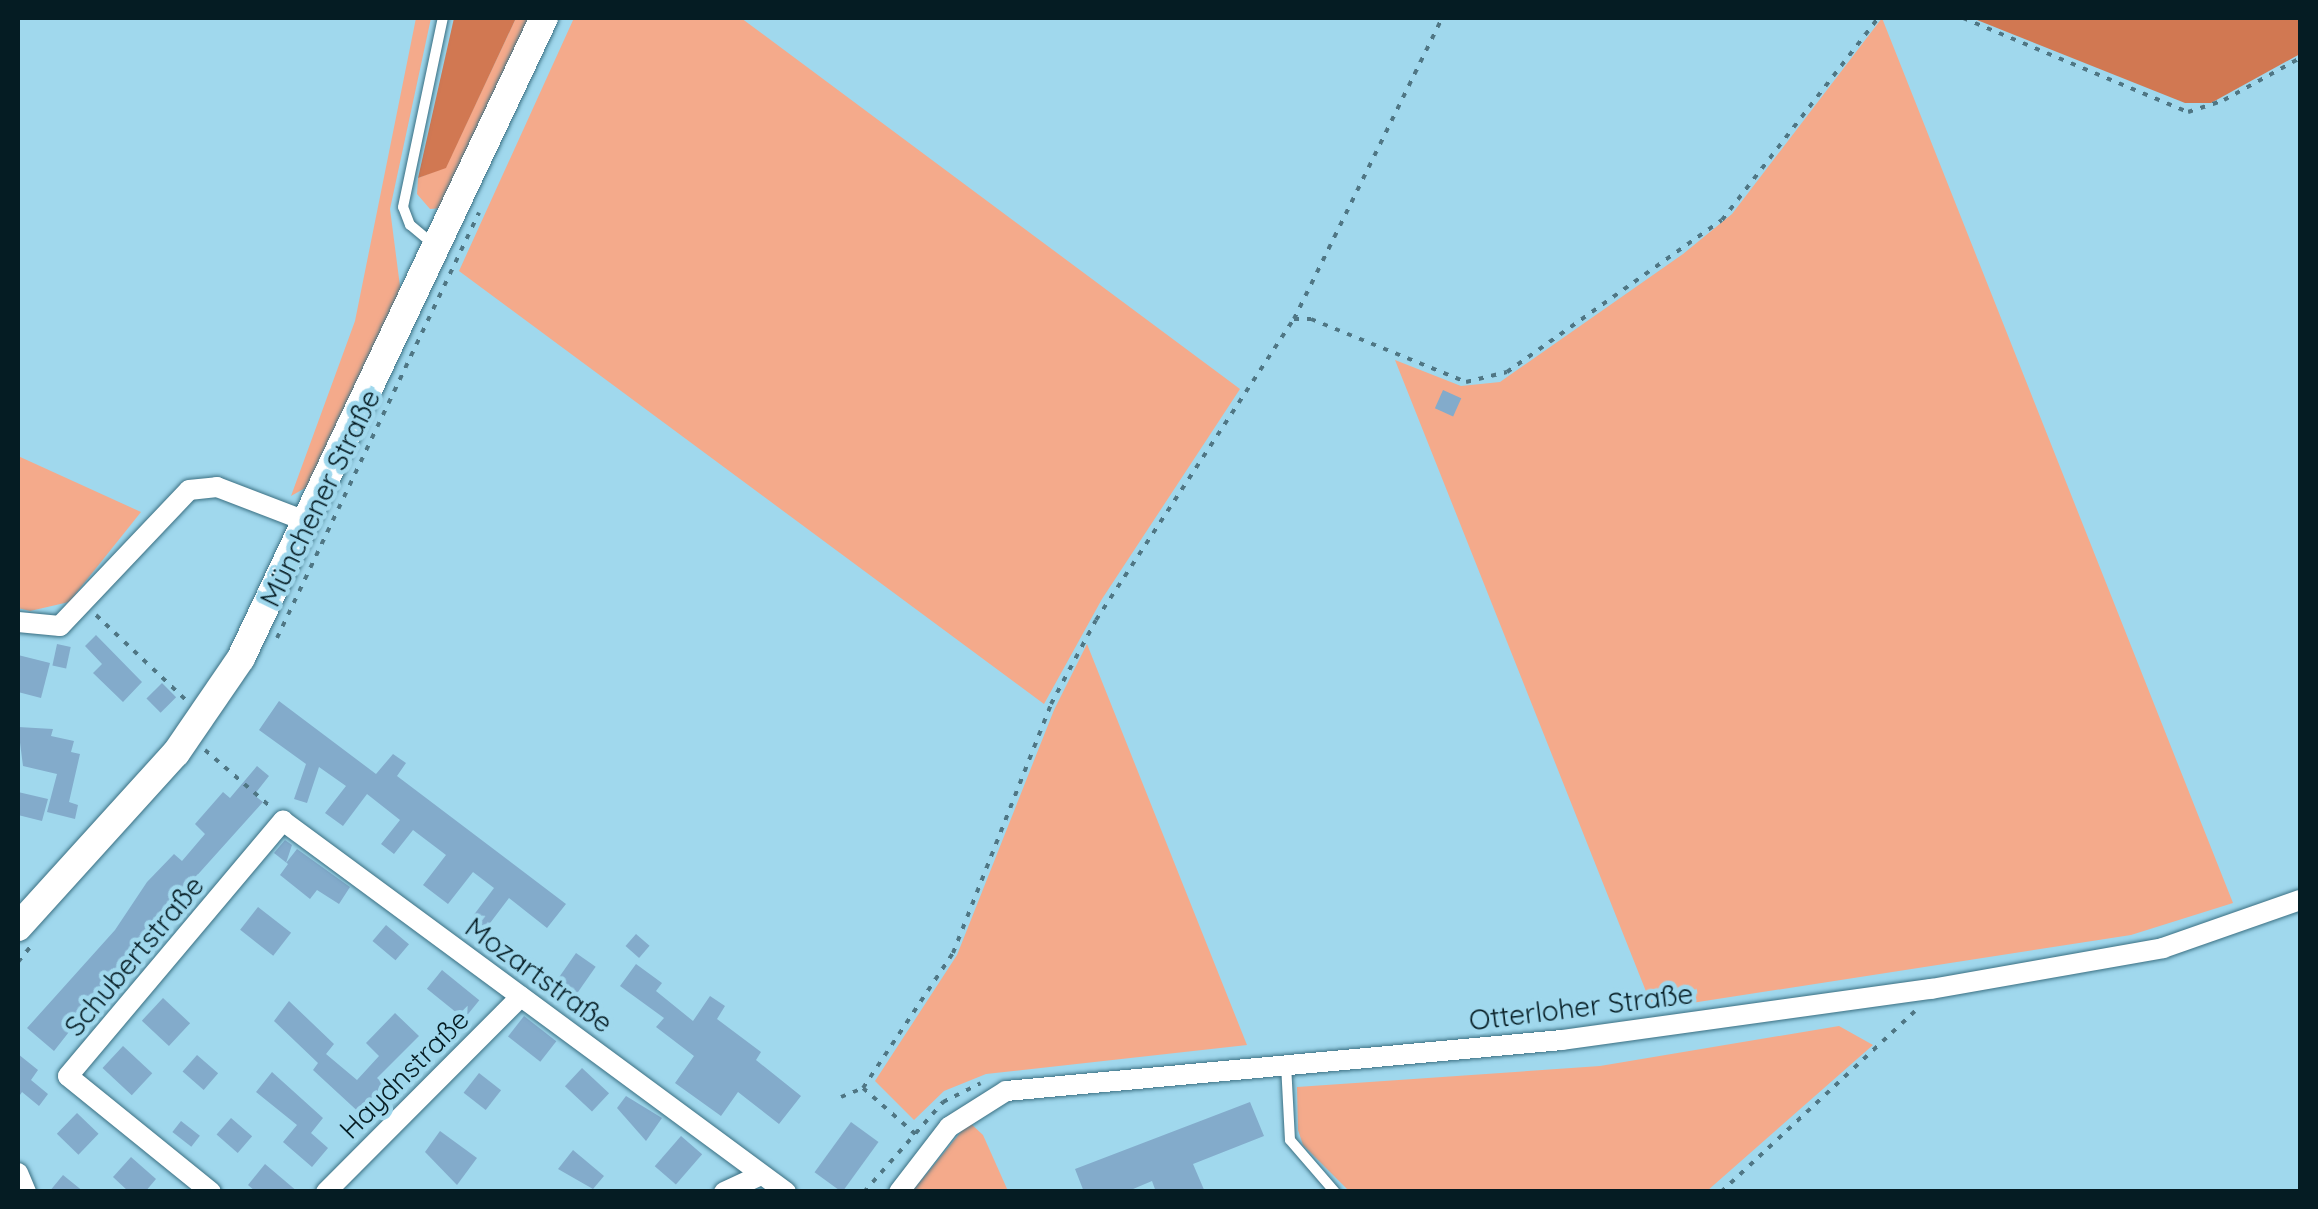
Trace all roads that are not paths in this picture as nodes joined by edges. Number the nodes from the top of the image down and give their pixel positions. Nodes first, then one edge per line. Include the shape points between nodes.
1 (443, 18) edge
2 (544, 18) edge
3 (439, 247) junction
4 (308, 522) junction
5 (18, 622) edge
6 (283, 821) joint
7 (2300, 900) edge
8 (18, 927) edge
9 (521, 996) junction
10 (1286, 1063) junction
11 (18, 1173) edge
12 (761, 1175) junction
13 (26, 1192) edge
14 (211, 1192) edge
15 (326, 1192) edge
16 (724, 1192) edge
17 (786, 1192) edge
18 (899, 1192) edge
19 (1335, 1192) edge

1 - 3 lane via 403,207 420,238
2 - 3 main road, Münchener Straße
3 - 4 main road, Münchener Straße
4 - 5 street via 217,488 189,490 60,626
4 - 8 main road, Münchener Straße via 250,641 204,716
6 - 9 street, Mozartstraße
6 - 14 street, Schubertstraße via 68,1076
7 - 10 street, Otterloher Straße via 2162,948 1931,989 1562,1040
9 - 12 street, Mozartstraße
9 - 15 street, Haydnstraße
10 - 18 street, Otterloher Straße via 1006,1092 948,1127
10 - 19 lane via 1290,1140
11 - 13 street
12 - 16 street
12 - 17 street

